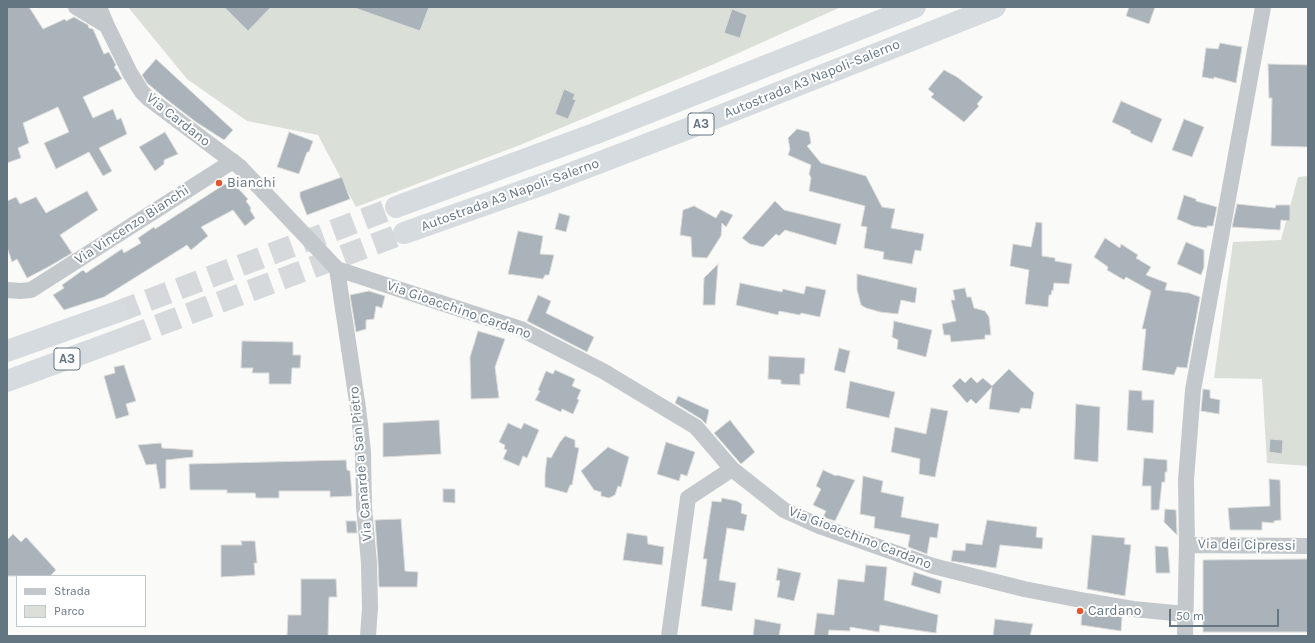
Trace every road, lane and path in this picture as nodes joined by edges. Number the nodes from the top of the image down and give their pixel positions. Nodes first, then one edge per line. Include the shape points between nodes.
1 (76, 7) edge
2 (99, 7) edge
3 (915, 7) edge
4 (995, 7) edge
5 (1263, 7) edge
6 (107, 26) junction
7 (233, 161) junction
8 (396, 207) tunnel mouth
9 (404, 233) tunnel mouth
10 (337, 269) junction
11 (7, 290) edge
12 (118, 312) tunnel mouth
13 (50, 336) junction
14 (127, 337) tunnel mouth
15 (7, 338) edge
16 (7, 351) edge
17 (7, 381) edge
18 (732, 469) junction
19 (1187, 545) junction
20 (1308, 546) edge
21 (1185, 614) junction
22 (368, 636) edge
23 (669, 636) edge
24 (1185, 636) edge

1 - 6 street
2 - 6 street, Via Cardano
3 - 8 highway, Autostrada A3 Napoli-Salerno / A3 via 594,134
4 - 9 highway, Autostrada A3 Napoli-Salerno / A3 via 546,183
5 - 19 street via 1193,390 1186,480
6 - 7 street, Via Cardano via 142,92
7 - 10 street, Via Cardano
7 - 11 street, Via Vincenzo Bianchi via 31,290
10 - 18 street, Via Gioacchino Cardano via 521,329 603,371 696,427
10 - 22 street, Via Canarde a San Pietro via 363,451 364,507 370,563
12 - 13 highway, A3
13 - 15 highway
13 - 16 highway, A3
14 - 17 highway, A3
18 - 21 street, Via Gioacchino Cardano via 784,510 819,526 933,566 1086,601
18 - 23 street via 688,498
19 - 20 street, Via dei Cipressi
19 - 21 street
21 - 24 street

